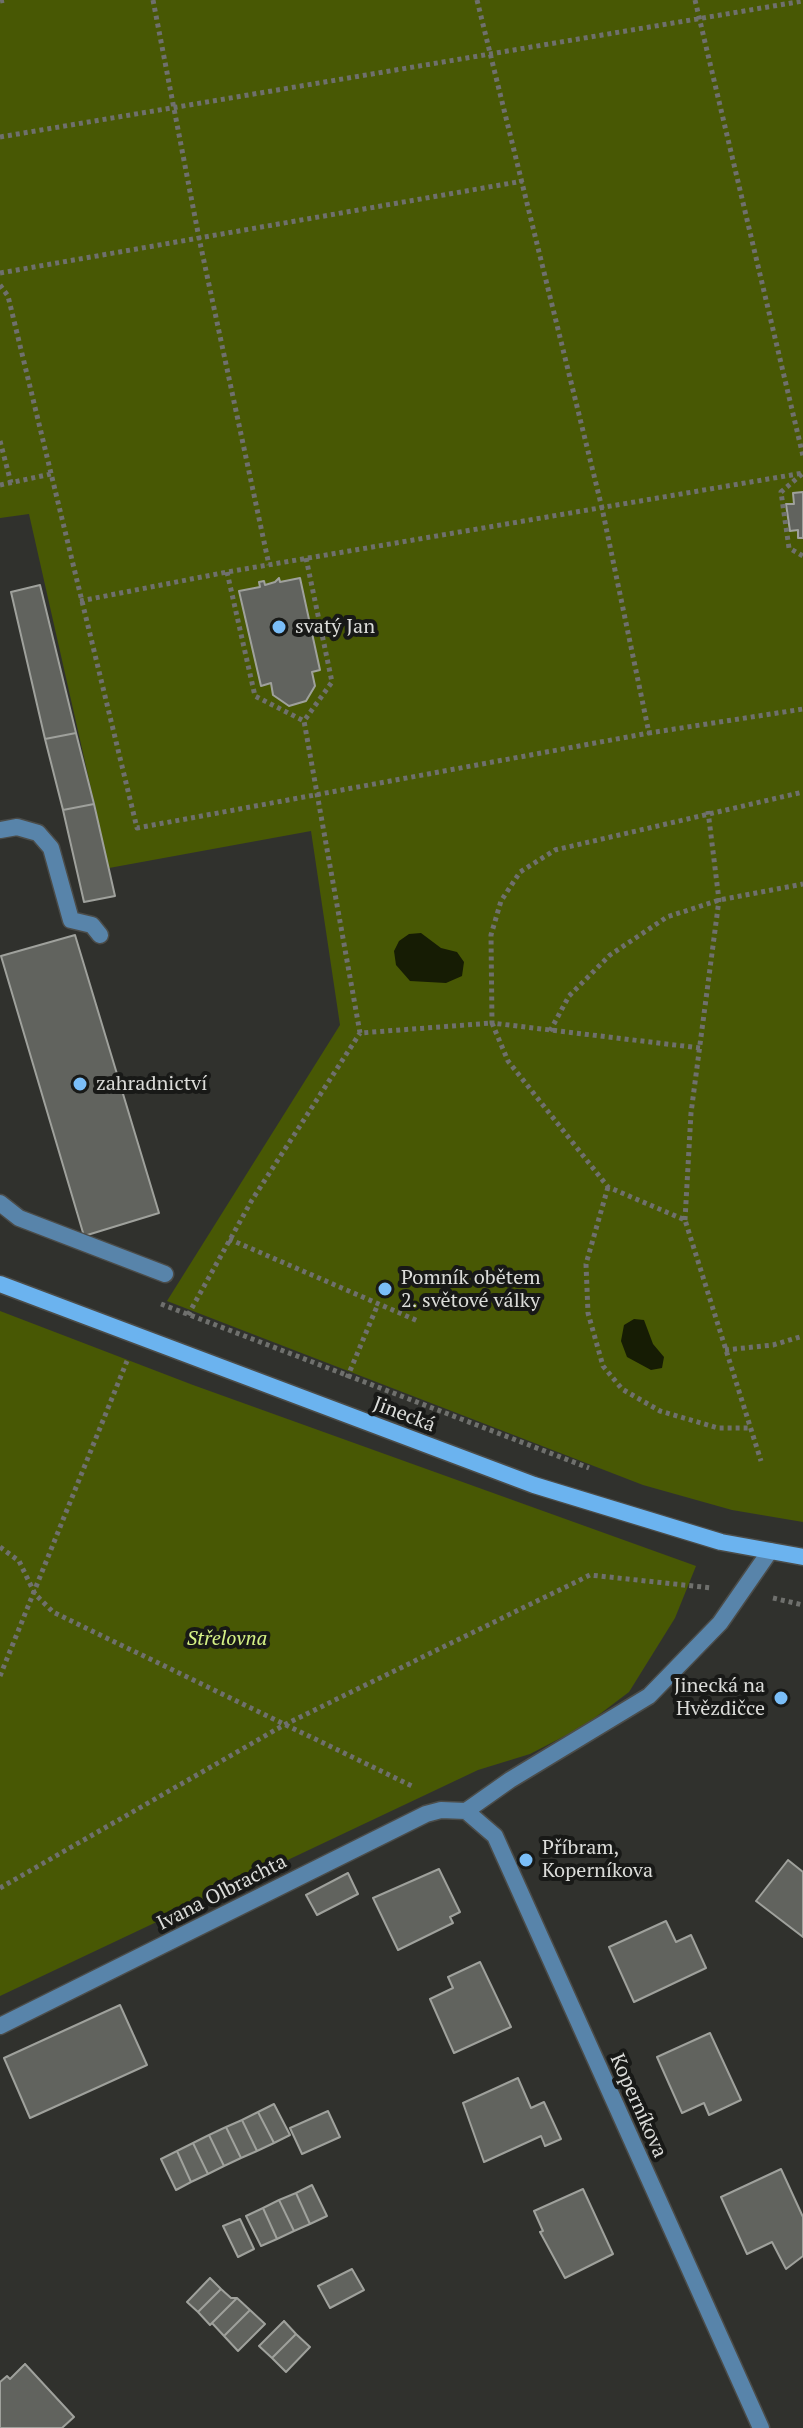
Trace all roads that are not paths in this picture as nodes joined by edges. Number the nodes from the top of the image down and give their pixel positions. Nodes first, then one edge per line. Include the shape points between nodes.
1 (0, 830) edge
2 (100, 935) dead end
3 (0, 1203) edge
4 (165, 1274) dead end
5 (0, 1284) edge
6 (770, 1551) junction
7 (803, 1557) edge
8 (466, 1811) junction
9 (0, 2026) edge
10 (761, 2428) edge

1 - 2 street via 17,827 38,833 51,848 71,920 92,925
3 - 4 street via 19,1218
5 - 6 street, Jinecká via 534,1485 721,1542
6 - 7 street, Jinecká
6 - 8 street via 720,1623 649,1696
8 - 9 street, Ivana Olbrachta via 426,1814
8 - 10 street, Koperníkova via 495,1836

